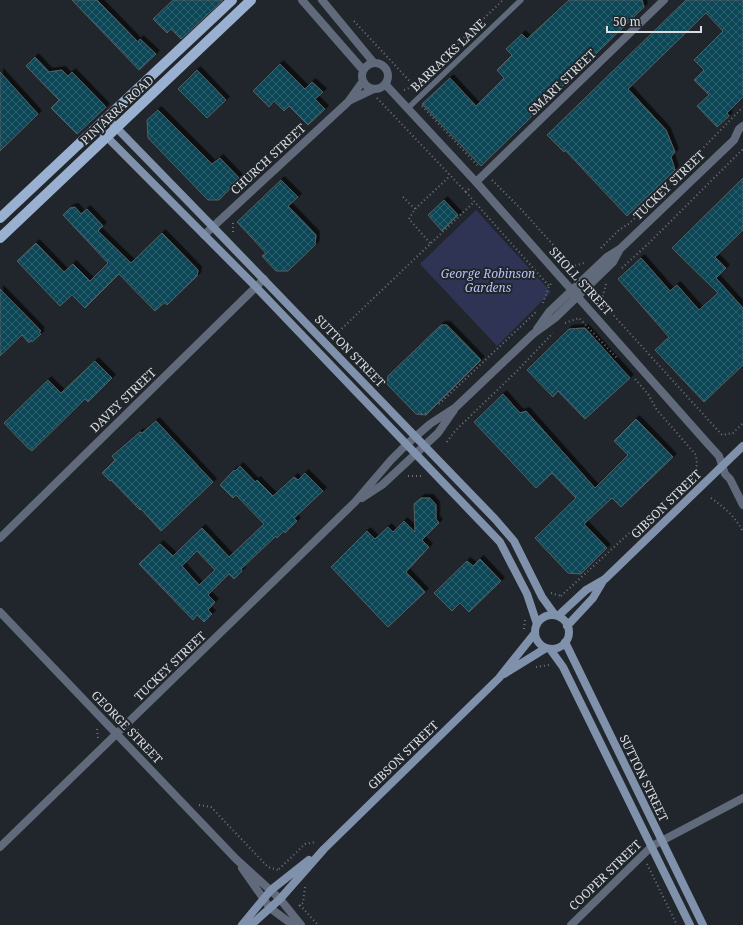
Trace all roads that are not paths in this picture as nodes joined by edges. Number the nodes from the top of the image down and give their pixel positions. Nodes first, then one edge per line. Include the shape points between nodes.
1 (232, 0) edge
2 (251, 0) edge
3 (302, 0) edge
4 (322, 0) edge
5 (521, 0) edge
6 (664, 0) edge
7 (374, 63) junction
8 (363, 70) junction
9 (363, 81) junction
10 (385, 84) junction
11 (375, 92) junction
12 (348, 102) junction
13 (408, 108) junction
14 (106, 118) junction
15 (743, 126) edge
16 (97, 127) junction
17 (116, 128) junction
18 (743, 136) edge
19 (107, 137) junction
20 (734, 140) junction
21 (476, 182) junction
22 (0, 218) edge
23 (213, 227) junction
24 (204, 235) junction
25 (0, 238) edge
26 (264, 279) junction
27 (256, 287) junction
28 (575, 293) junction
29 (456, 407) junction
30 (416, 436) junction
31 (407, 444) junction
32 (425, 446) junction
33 (743, 446) edge
34 (416, 453) junction
35 (722, 466) junction
36 (356, 502) junction
37 (743, 505) edge
38 (0, 538) edge
39 (604, 579) junction
40 (0, 612) edge
41 (557, 616) junction
42 (537, 624) junction
43 (568, 626) junction
44 (535, 633) junction
45 (565, 642) junction
46 (548, 648) junction
47 (499, 678) junction
48 (117, 734) junction
49 (743, 798) edge
50 (662, 842) junction
51 (652, 846) junction
52 (0, 847) edge
53 (324, 849) junction
54 (236, 859) junction
55 (271, 890) junction
56 (280, 899) junction
57 (263, 900) junction
58 (270, 908) junction
59 (242, 925) edge
60 (251, 925) edge
61 (293, 925) edge
62 (301, 925) edge
63 (571, 925) edge
64 (690, 925) edge
65 (702, 925) edge

1 - 14 main road, PINJARRA ROAD
2 - 17 main road, PINJARRA ROAD
3 - 8 street
4 - 7 street
5 - 13 lane, BARRACKS LANE
6 - 21 street, SMART STREET
7 - 8 street
7 - 10 street via 385,68 388,76
8 - 9 street
9 - 11 street
9 - 12 street, CHURCH STREET
10 - 11 street
10 - 13 street, SHOLL STREET
11 - 12 street, CHURCH STREET
12 - 23 street, CHURCH STREET
13 - 21 street, SHOLL STREET
14 - 16 main road, PINJARRA ROAD
14 - 17 main road, SUTTON STREET
15 - 20 street, TUCKEY STREET
16 - 19 main road, SUTTON STREET
16 - 22 main road, PINJARRA ROAD
17 - 19 main road, PINJARRA ROAD
17 - 23 main road, SUTTON STREET
18 - 20 street, TUCKEY STREET
19 - 24 main road, SUTTON STREET
19 - 25 main road, PINJARRA ROAD
20 - 28 street, TUCKEY STREET via 620,249 613,262
21 - 28 street, SHOLL STREET
23 - 24 street, CHURCH STREET
23 - 26 main road, SUTTON STREET
24 - 27 main road, SUTTON STREET
26 - 27 street, DAVEY STREET
26 - 30 main road, SUTTON STREET
27 - 31 main road, SUTTON STREET
27 - 38 street, DAVEY STREET
28 - 29 street, TUCKEY STREET via 555,318 532,334
28 - 35 street, SHOLL STREET via 719,456
29 - 30 street, TUCKEY STREET
29 - 32 street, TUCKEY STREET via 438,433
30 - 31 street, TUCKEY STREET
30 - 32 main road, SUTTON STREET
31 - 34 main road, SUTTON STREET
31 - 36 street, TUCKEY STREET
32 - 34 street, TUCKEY STREET
32 - 41 main road, SUTTON STREET via 514,541 542,597
33 - 35 main road, GIBSON STREET
34 - 36 street, TUCKEY STREET via 382,485
34 - 42 main road, SUTTON STREET via 500,542 527,594
35 - 37 street, SHOLL STREET
35 - 39 main road, GIBSON STREET
36 - 48 street, TUCKEY STREET via 130,716
39 - 41 main road, GIBSON STREET via 586,590
39 - 43 main road, GIBSON STREET via 593,598
40 - 48 street, GEORGE STREET
41 - 42 main road via 545,617
41 - 43 main road
42 - 44 main road
43 - 45 main road
44 - 46 main road via 538,642
44 - 47 main road, GIBSON STREET
45 - 46 main road via 560,646
45 - 50 main road, SUTTON STREET
46 - 47 main road, GIBSON STREET
46 - 51 main road, SUTTON STREET via 563,667
47 - 53 main road, GIBSON STREET
48 - 52 street, TUCKEY STREET
48 - 54 street, GEORGE STREET
49 - 50 street, COOPER STREET
50 - 51 street, COOPER STREET
50 - 65 main road, SUTTON STREET
51 - 63 street, COOPER STREET
51 - 64 main road, SUTTON STREET
53 - 55 main road, GIBSON STREET
53 - 56 main road, GIBSON STREET
54 - 55 street, GEORGE STREET
54 - 57 street, GEORGE STREET
55 - 56 street, GEORGE STREET
55 - 57 main road, GIBSON STREET
56 - 58 main road, GIBSON STREET
56 - 62 street, GEORGE STREET
57 - 58 street, GEORGE STREET
57 - 59 main road, GIBSON STREET
58 - 60 main road, GIBSON STREET
58 - 61 street, GEORGE STREET

